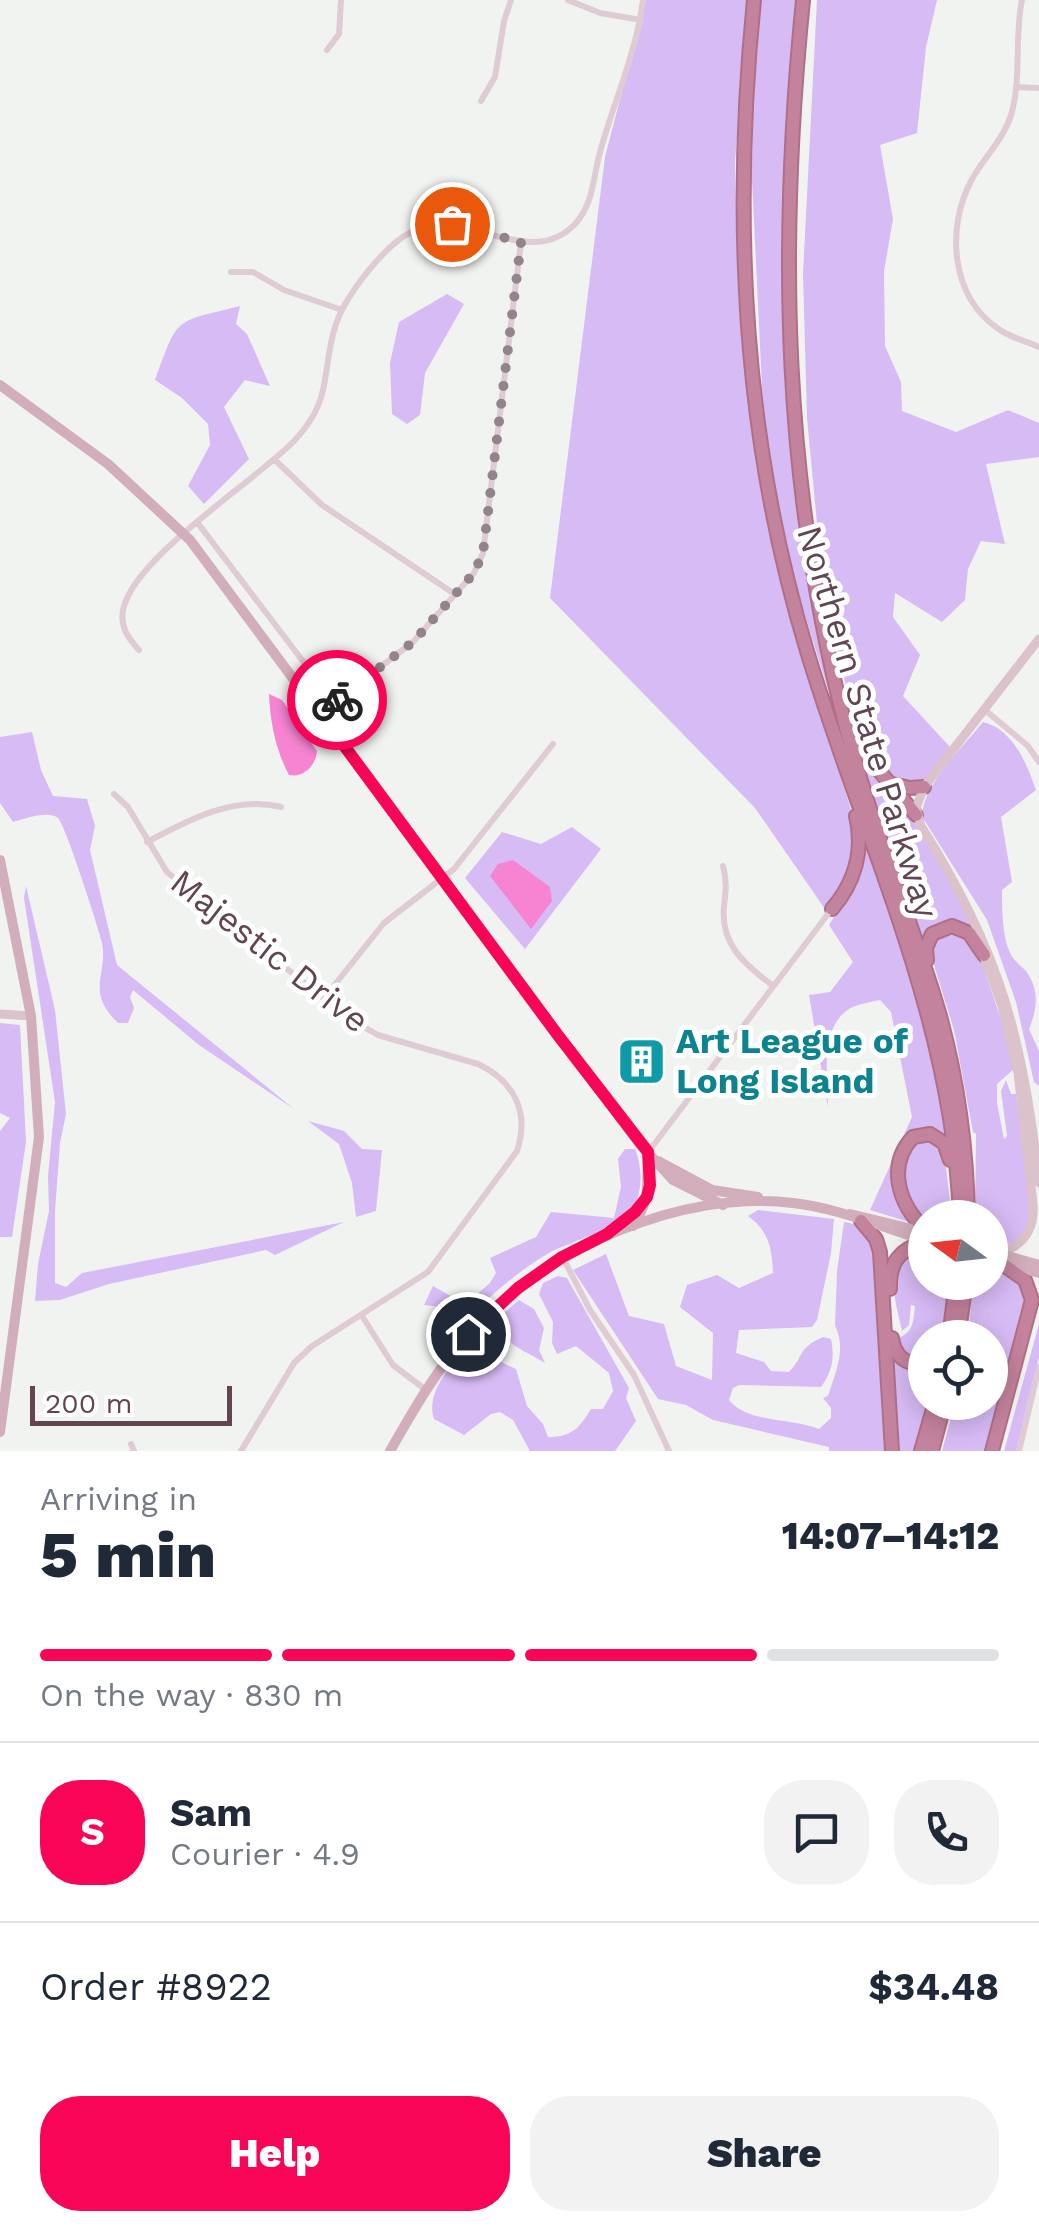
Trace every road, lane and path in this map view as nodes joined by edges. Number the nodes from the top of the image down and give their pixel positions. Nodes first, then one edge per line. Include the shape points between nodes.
1 (340, 0) edge
2 (511, 0) edge
3 (568, 0) edge
4 (644, 0) edge
5 (754, 0) edge
6 (804, 0) edge
7 (1022, 0) edge
8 (641, 20) junction
9 (327, 50) dead end
10 (1016, 88) junction
11 (1039, 88) edge
12 (481, 101) dead end
13 (521, 242) junction
14 (231, 272) dead end
15 (342, 310) junction
16 (1039, 346) edge
17 (0, 385) edge
18 (274, 459) junction
19 (197, 522) junction
20 (185, 534) junction
21 (453, 593) junction
22 (1039, 639) edge
23 (139, 650) dead end
24 (830, 662) junction
25 (334, 702) junction
26 (985, 710) junction
27 (320, 713) junction
28 (553, 744) dead end
29 (1039, 762) edge
30 (847, 769) junction
31 (888, 782) junction
32 (924, 787) junction
33 (114, 794) dead end
34 (280, 806) dead end
35 (916, 815) junction
36 (147, 842) junction
37 (0, 860) edge
38 (723, 866) dead end
39 (444, 878) junction
40 (832, 909) joint
41 (974, 921) junction
42 (984, 956) junction
43 (772, 985) junction
44 (325, 997) junction
45 (0, 1014) edge
46 (32, 1016) junction
47 (940, 1016) junction
48 (653, 1157) junction
49 (1039, 1183) edge
50 (647, 1197) junction
51 (957, 1200) edge
52 (959, 1200) edge
53 (967, 1200) edge
54 (790, 1202) junction
55 (722, 1204) junction
56 (908, 1209) edge
57 (844, 1213) junction
58 (862, 1221) junction
59 (633, 1226) junction
60 (908, 1230) edge
61 (908, 1232) edge
62 (598, 1240) junction
63 (908, 1248) edge
64 (1008, 1250) edge
65 (562, 1257) junction
66 (1008, 1259) edge
67 (1008, 1261) edge
68 (1039, 1265) edge
69 (1008, 1267) edge
70 (1039, 1273) edge
71 (1039, 1304) edge
72 (362, 1316) junction
73 (908, 1361) edge
74 (1039, 1367) edge
75 (426, 1390) junction
76 (930, 1420) edge
77 (942, 1420) edge
78 (0, 1432) edge
79 (241, 1451) edge
80 (390, 1451) edge
81 (669, 1451) edge
82 (892, 1451) edge
83 (921, 1451) edge
84 (935, 1451) edge
85 (995, 1451) edge
86 (1019, 1451) edge

1 - 9 street via 340,34
2 - 12 street via 495,76
3 - 8 street via 600,14
4 - 8 street
5 - 30 highway, Northern State Parkway via 744,213 756,410 787,580
6 - 24 highway, Northern State Parkway via 790,171 788,345 800,492
7 - 10 street
8 - 13 street via 587,208 557,237
10 - 11 street
10 - 16 street via 1007,126 962,206 958,263 976,310 1014,339
13 - 15 street via 452,224 426,226 386,251
13 - 21 street via 483,553
14 - 15 street via 253,272
15 - 18 street via 319,406
17 - 20 main road via 108,464
18 - 19 street
18 - 21 street via 322,505
19 - 20 street
19 - 25 street
20 - 23 street via 128,593 124,629
20 - 27 main road
21 - 25 street via 401,654
22 - 26 street
24 - 31 highway via 855,737
24 - 47 highway, Northern State Parkway via 860,778
25 - 27 street
26 - 29 street
26 - 32 street
27 - 39 main road
28 - 39 street
30 - 40 highway via 860,846 852,878
30 - 52 highway, Northern State Parkway via 938,1045
31 - 32 highway
31 - 35 highway
32 - 35 street
33 - 36 street, Majestic Drive
34 - 36 street via 259,801 211,812
35 - 41 street
36 - 44 street, Majestic Drive via 166,872
37 - 46 main road
38 - 43 street via 728,942
39 - 44 street via 384,923
39 - 48 main road
40 - 43 street
41 - 42 street
41 - 49 street via 1018,1042
42 - 47 highway via 963,929 932,934 926,956
42 - 64 street via 1020,1082 1034,1210 1025,1238
43 - 48 street
44 - 72 street, Majestic Drive via 378,1036 494,1072 521,1110 517,1150 443,1255 415,1283
45 - 46 street
46 - 78 main road via 39,1138
47 - 53 highway, Northern State Parkway via 960,1108
48 - 50 main road
48 - 54 main road via 712,1190
48 - 55 main road via 673,1180
50 - 59 main road
50 - 62 main road
51 - 56 highway via 946,1147 934,1135 917,1135 903,1151 898,1181
54 - 55 main road
54 - 57 main road
55 - 59 main road
57 - 58 main road
57 - 60 main road
58 - 61 main road
58 - 82 highway via 880,1252
59 - 62 main road
62 - 65 main road
63 - 73 highway via 896,1258 890,1286 896,1353
65 - 75 main road via 488,1314
65 - 81 street via 634,1374
66 - 68 main road
67 - 70 main road
69 - 85 highway via 1025,1280 1032,1300
71 - 85 highway
72 - 75 street via 393,1365
72 - 79 street, Majestic Drive via 294,1363
74 - 86 street
75 - 80 main road
76 - 83 highway
77 - 84 highway

